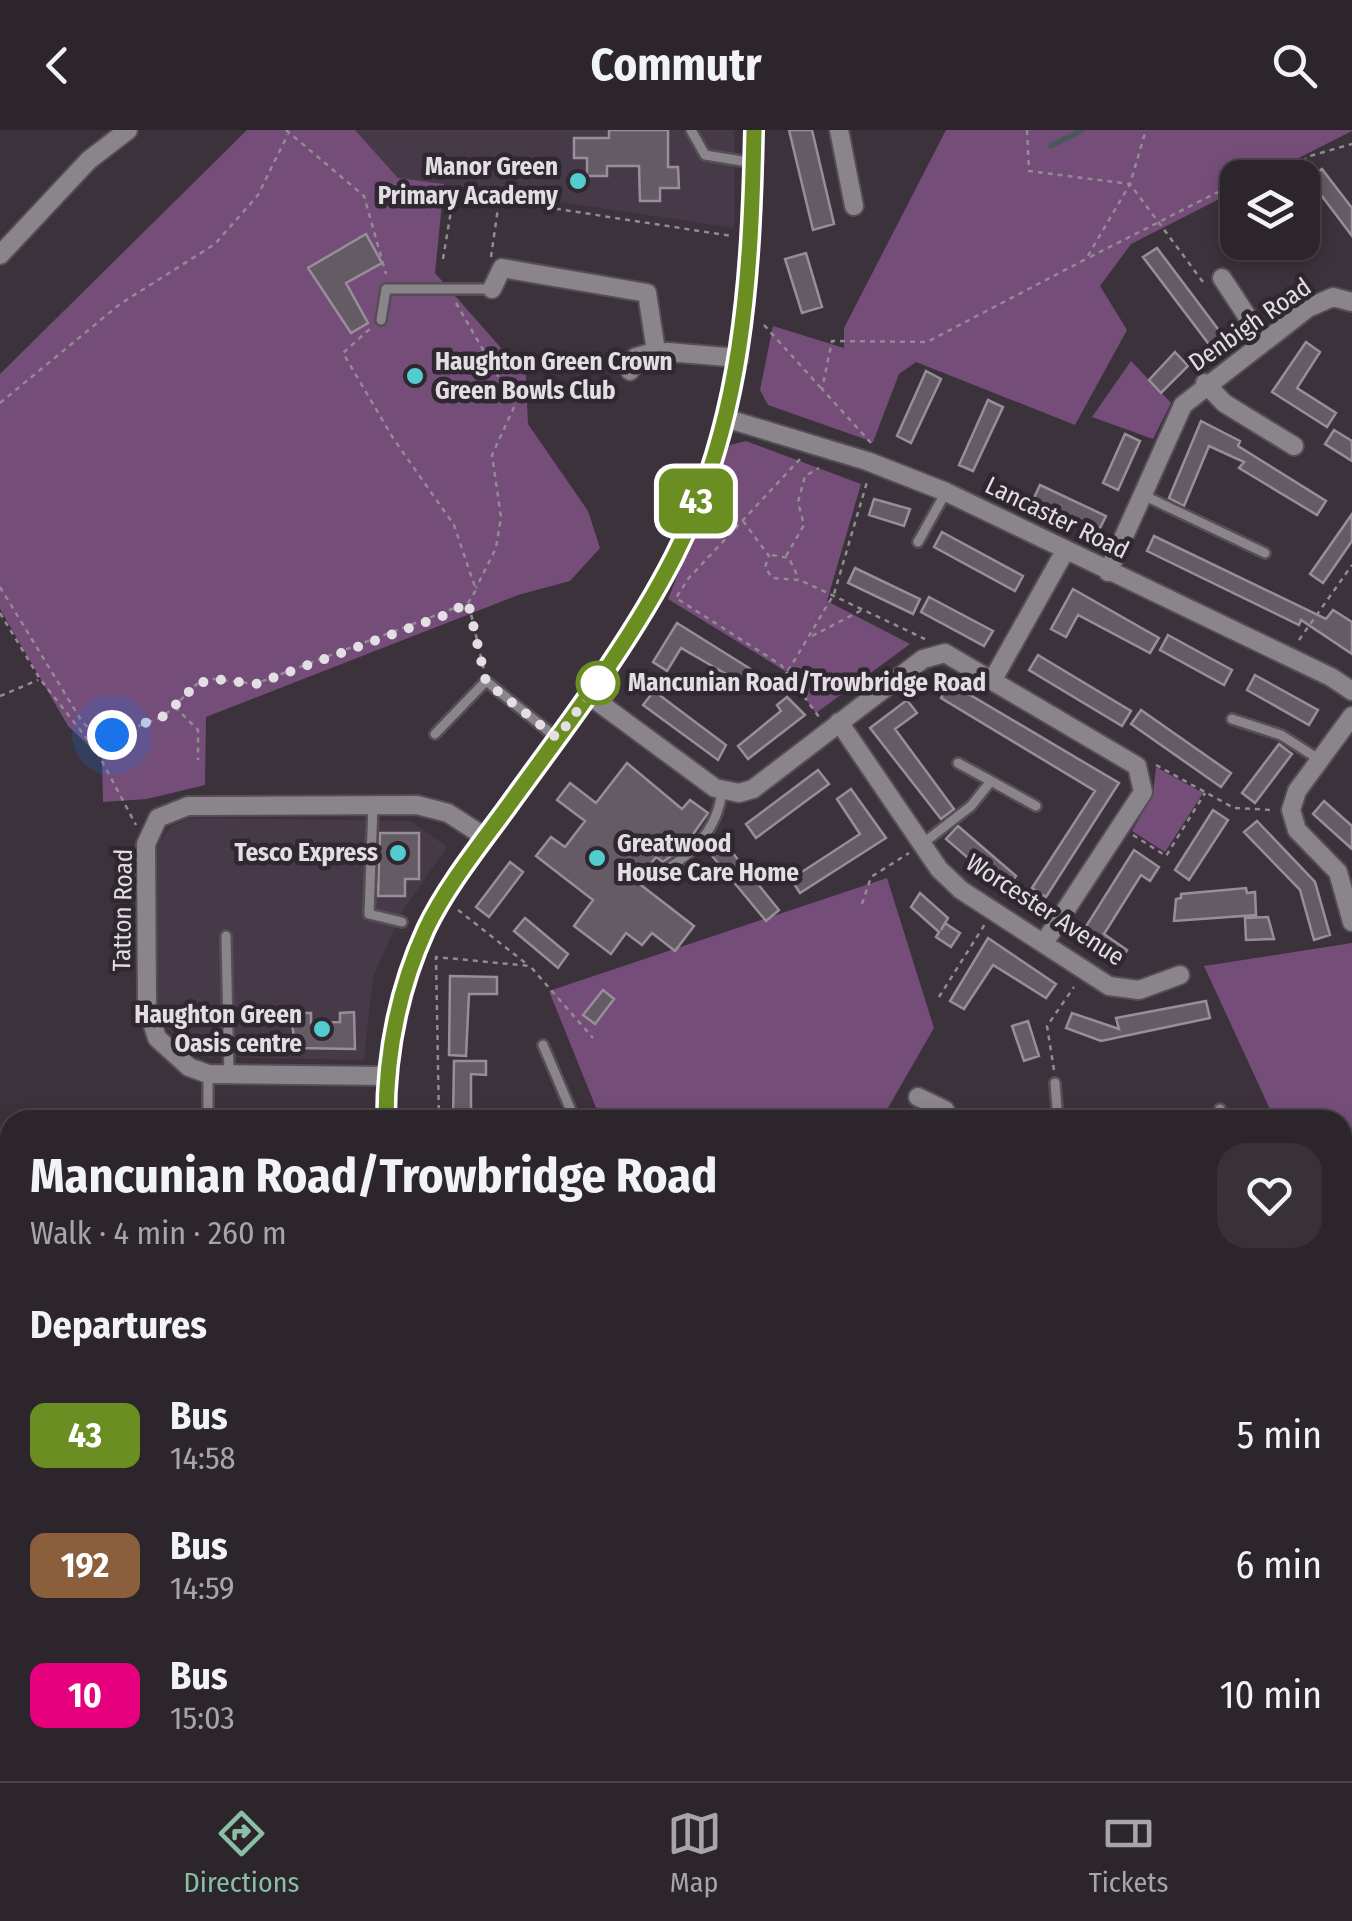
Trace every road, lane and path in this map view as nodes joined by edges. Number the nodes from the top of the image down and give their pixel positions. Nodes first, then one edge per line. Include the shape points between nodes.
1 (128, 130) edge
2 (690, 130) edge
3 (754, 130) edge
4 (839, 130) edge
5 (1027, 130) edge
6 (1146, 130) edge
7 (287, 132) edge
8 (1352, 144) edge
9 (1304, 160) edge
10 (754, 163) junction
11 (1130, 184) junction
12 (1220, 192) edge
13 (499, 200) junction
14 (854, 206) dead end
15 (1158, 222) junction
16 (754, 240) junction
17 (0, 255) edge
18 (1086, 259) junction
19 (443, 260) dead end
20 (502, 268) junction
21 (1214, 283) joint
22 (444, 285) junction
23 (386, 288) junction
24 (492, 289) joint
25 (1352, 302) edge
26 (381, 320) joint
27 (764, 325) dead end
28 (1264, 342) junction
29 (656, 351) junction
30 (739, 358) junction
31 (630, 371) dead end
32 (1206, 383) junction
33 (822, 389) junction
34 (0, 403) edge
35 (728, 418) junction
36 (873, 445) dead end
37 (1294, 446) dead end
38 (800, 458) dead end
39 (819, 468) dead end
40 (866, 482) dead end
41 (946, 492) junction
42 (1143, 495) junction
43 (742, 519) junction
44 (918, 542) dead end
45 (1065, 551) junction
46 (1265, 552) dead end
47 (769, 556) junction
48 (786, 556) junction
49 (1352, 565) edge
50 (1108, 572) junction
51 (800, 580) junction
52 (0, 587) edge
53 (476, 590) junction
54 (834, 594) junction
55 (468, 602) junction
56 (864, 609) junction
57 (0, 612) edge
58 (808, 638) junction
59 (925, 639) dead end
60 (1299, 640) dead end
61 (787, 672) junction
62 (40, 679) junction
63 (992, 681) junction
64 (486, 682) junction
65 (1352, 691) edge
66 (0, 696) edge
67 (590, 696) junction
68 (174, 706) junction
69 (1352, 716) edge
70 (1232, 720) dead end
71 (831, 722) junction
72 (434, 734) dead end
73 (557, 738) junction
74 (1144, 759) dead end
75 (198, 760) dead end
76 (1320, 760) junction
77 (958, 763) dead end
78 (991, 781) junction
79 (722, 792) junction
80 (1206, 792) junction
81 (373, 805) junction
82 (1036, 806) dead end
83 (1283, 811) dead end
84 (1128, 832) dead end
85 (485, 838) junction
86 (146, 844) junction
87 (918, 847) junction
88 (653, 877) dead end
89 (862, 904) dead end
90 (458, 910) dead end
91 (988, 918) dead end
92 (402, 922) dead end
93 (1352, 922) edge
94 (226, 936) dead end
95 (1044, 943) junction
96 (530, 966) junction
97 (1180, 975) dead end
98 (1081, 978) dead end
99 (939, 997) dead end
100 (593, 1038) dead end
101 (543, 1044) dead end
102 (208, 1074) junction
103 (229, 1075) junction
104 (386, 1076) junction
105 (1055, 1084) joint
106 (918, 1097) dead end
107 (208, 1110) edge
108 (386, 1110) edge
109 (438, 1110) edge
110 (571, 1110) edge
111 (945, 1110) edge
112 (1057, 1110) edge

1 - 17 street via 89,160
2 - 10 lane via 706,155
3 - 10 street
4 - 14 street
5 - 11 path via 1029,171
6 - 11 path
7 - 23 path via 364,196
7 - 34 path via 258,195 215,244 120,304
8 - 9 path
10 - 16 street
11 - 15 path
11 - 18 path
12 - 15 path
13 - 16 path
13 - 19 path via 454,193
13 - 20 path via 490,256
15 - 18 path
15 - 21 path
16 - 30 street
18 - 33 path via 926,342 832,341
20 - 24 street
20 - 29 street via 647,293
21 - 28 street
22 - 23 lane
22 - 24 lane
22 - 53 path via 515,405 492,455 501,517 496,548
23 - 26 lane
25 - 28 street, Denbigh Road via 1333,297 1308,308
26 - 53 path via 343,353 454,525
27 - 33 path
28 - 32 street, Denbigh Road
29 - 30 street
29 - 31 street via 636,357
30 - 35 street
32 - 37 street via 1224,403
32 - 42 street, Denbigh Road via 1183,405
33 - 36 path
35 - 41 street, Lancaster Road
35 - 67 street via 675,556
38 - 43 path
39 - 48 path via 805,476 798,502 804,525
40 - 54 path
41 - 44 lane
41 - 45 street, Lancaster Road
42 - 46 lane
42 - 50 street, Denbigh Road
43 - 47 path
43 - 61 path via 676,598
45 - 50 street, Lancaster Road
45 - 63 street
47 - 48 path
47 - 51 path via 772,578
48 - 51 path
49 - 60 path
50 - 65 street, Lancaster Road
51 - 54 path
52 - 68 path via 92,732 112,735
53 - 55 path
54 - 56 path
54 - 58 path
55 - 64 path
55 - 68 path via 256,684 197,684
56 - 58 path
56 - 59 path
57 - 62 path
58 - 61 path
61 - 71 path
62 - 66 path
62 - 86 path via 96,750
63 - 71 street via 946,653 923,659
63 - 95 street via 1138,766 1143,792
64 - 72 lane
64 - 73 lane
67 - 73 street
67 - 79 street
68 - 75 path via 198,730
69 - 76 street
70 - 76 lane via 1281,735
71 - 79 street via 752,789
71 - 87 street, Worcester Avenue
73 - 85 street
74 - 80 path
76 - 93 street via 1291,810 1297,830 1338,872
77 - 78 lane
78 - 82 lane
78 - 87 lane via 971,806
79 - 88 lane via 718,820 704,838
80 - 83 path via 1234,808
80 - 84 path via 1166,856
81 - 85 street, Tatton Road via 448,813
81 - 86 street, Tatton Road via 188,806 158,818
81 - 92 lane via 369,914
85 - 104 street via 428,926 400,1006
86 - 102 street, Tatton Road via 147,1007 157,1038 189,1068
87 - 89 path via 871,877
87 - 95 street, Worcester Avenue via 961,890
90 - 96 path
91 - 99 path
94 - 103 lane
95 - 97 street, Worcester Avenue via 1109,986 1138,990
96 - 100 path
96 - 109 path via 436,957
98 - 105 path via 1048,1026
101 - 110 lane
102 - 103 street
102 - 107 lane
103 - 104 street
104 - 108 street
105 - 112 lane
106 - 111 street

